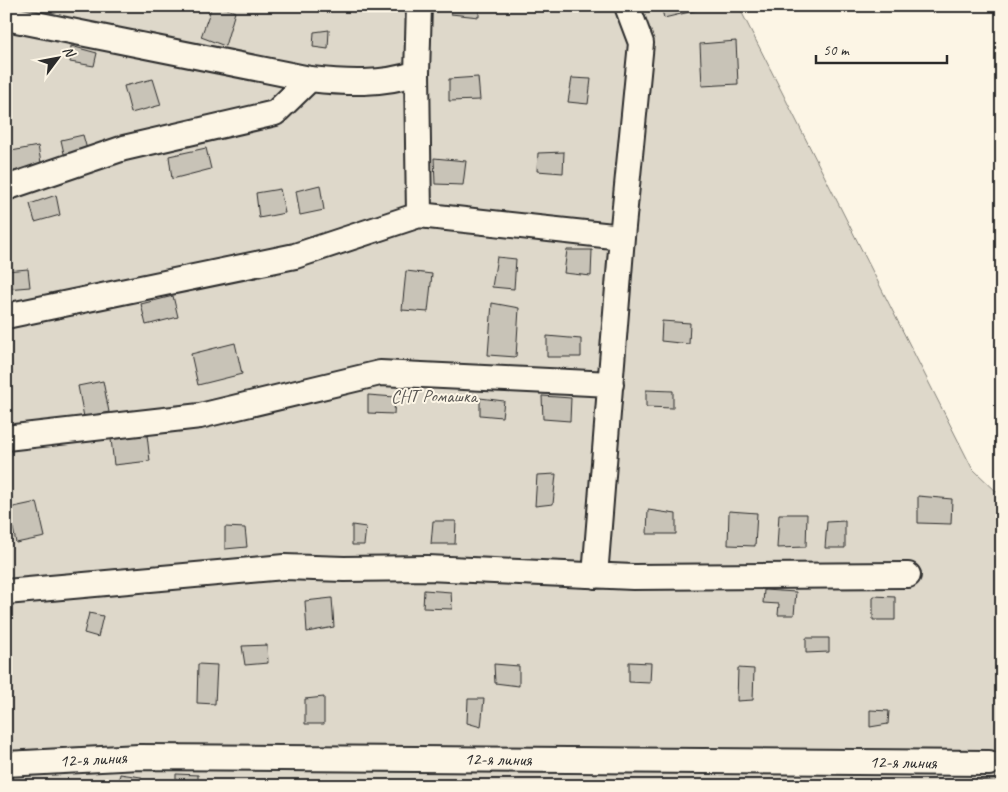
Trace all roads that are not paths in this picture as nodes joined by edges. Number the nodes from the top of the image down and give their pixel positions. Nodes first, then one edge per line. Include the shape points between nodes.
1 (418, 6) edge
2 (627, 6) edge
3 (6, 18) edge
4 (417, 73) junction
5 (310, 79) junction
6 (6, 188) edge
7 (419, 215) junction
8 (622, 238) junction
9 (6, 316) edge
10 (611, 384) junction
11 (6, 438) edge
12 (908, 575) dead end
13 (595, 576) junction
14 (6, 592) edge
15 (989, 763) dead end
16 (6, 764) edge

1 - 4 street
2 - 8 street via 641,43
3 - 5 street
4 - 5 street via 388,81 344,83
4 - 7 street
5 - 6 street via 276,113 124,148
7 - 8 street
7 - 9 street via 295,256
8 - 10 street
10 - 11 street via 380,373 200,416
10 - 13 street
12 - 13 street
13 - 14 street via 428,568 284,567
15 - 16 street, 12-я линия via 139,757

